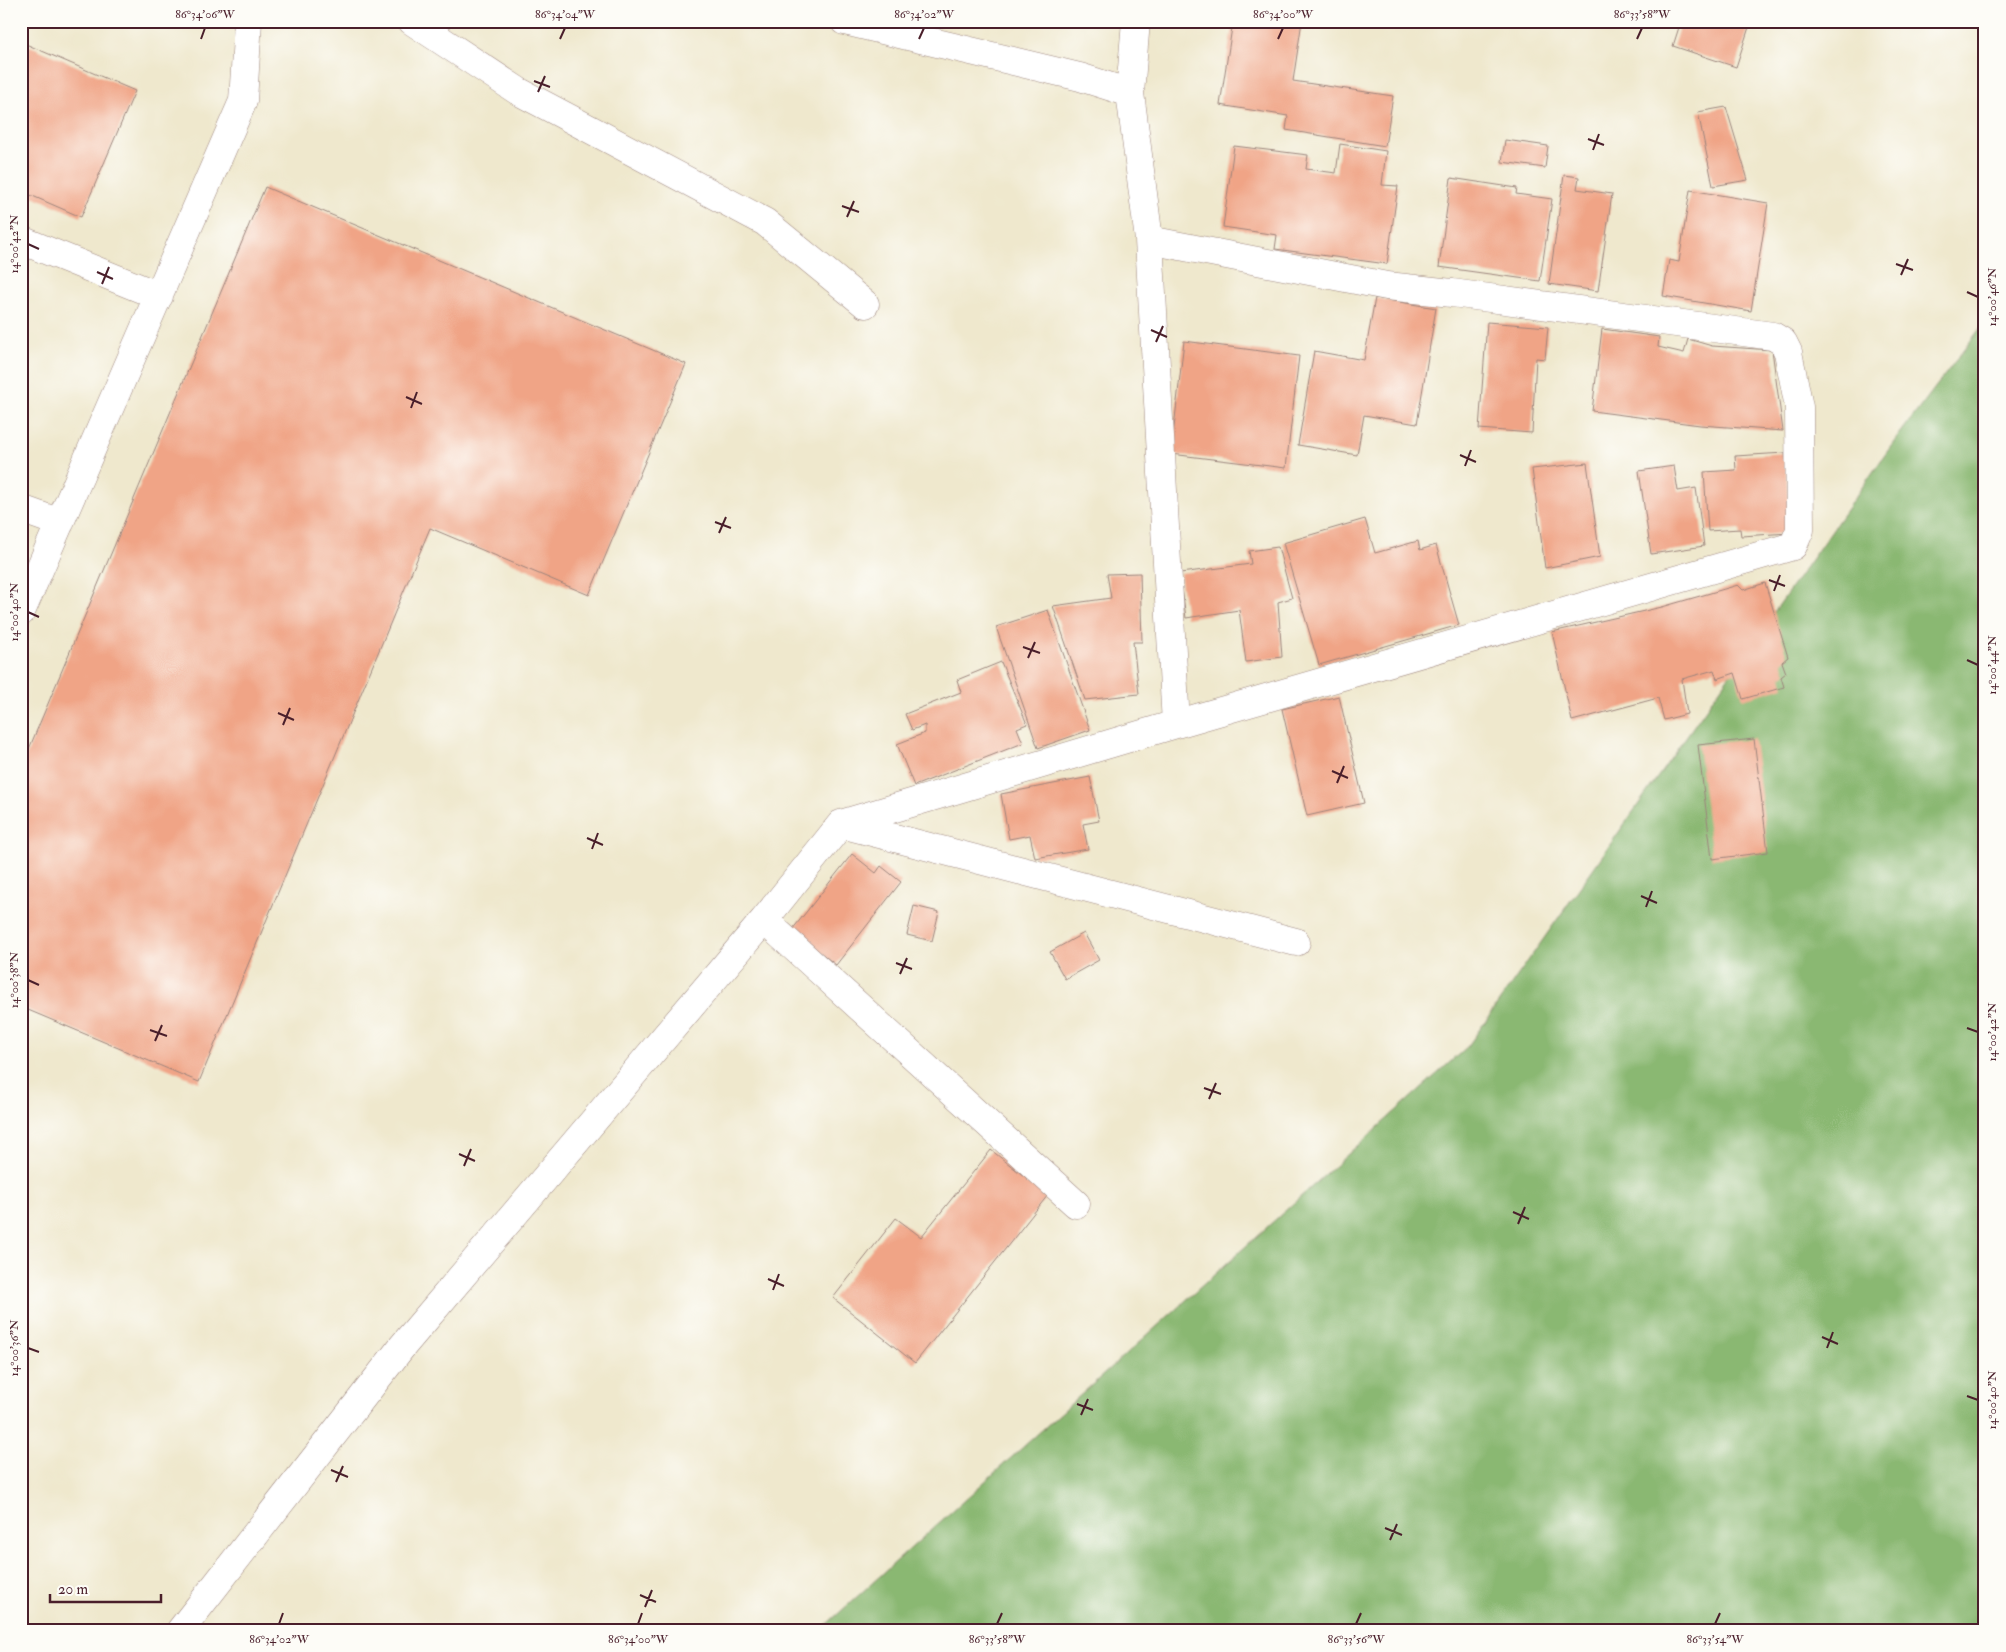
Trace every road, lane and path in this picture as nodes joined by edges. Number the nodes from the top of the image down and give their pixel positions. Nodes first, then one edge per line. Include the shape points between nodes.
1 (248, 21) edge
2 (412, 21) edge
3 (844, 21) edge
4 (1136, 21) edge
5 (1130, 93) junction
6 (21, 240) edge
7 (1149, 240) junction
8 (158, 296) junction
9 (865, 304) dead end
10 (21, 509) edge
11 (60, 523) junction
12 (21, 612) edge
13 (1176, 724) junction
14 (842, 824) junction
15 (764, 920) junction
16 (1296, 942) dead end
17 (1076, 1204) dead end
18 (180, 1631) edge

1 - 8 street via 243,101
2 - 9 street via 518,91 765,222
3 - 5 street via 1080,77
4 - 5 street
5 - 7 street
6 - 8 street
7 - 13 street
7 - 13 street via 1387,286 1774,336 1783,342 1788,352 1799,407 1800,530 1793,546
8 - 11 street
10 - 11 street
11 - 12 street
13 - 14 street
14 - 15 street
14 - 16 street
15 - 17 street
15 - 18 street via 401,1348

